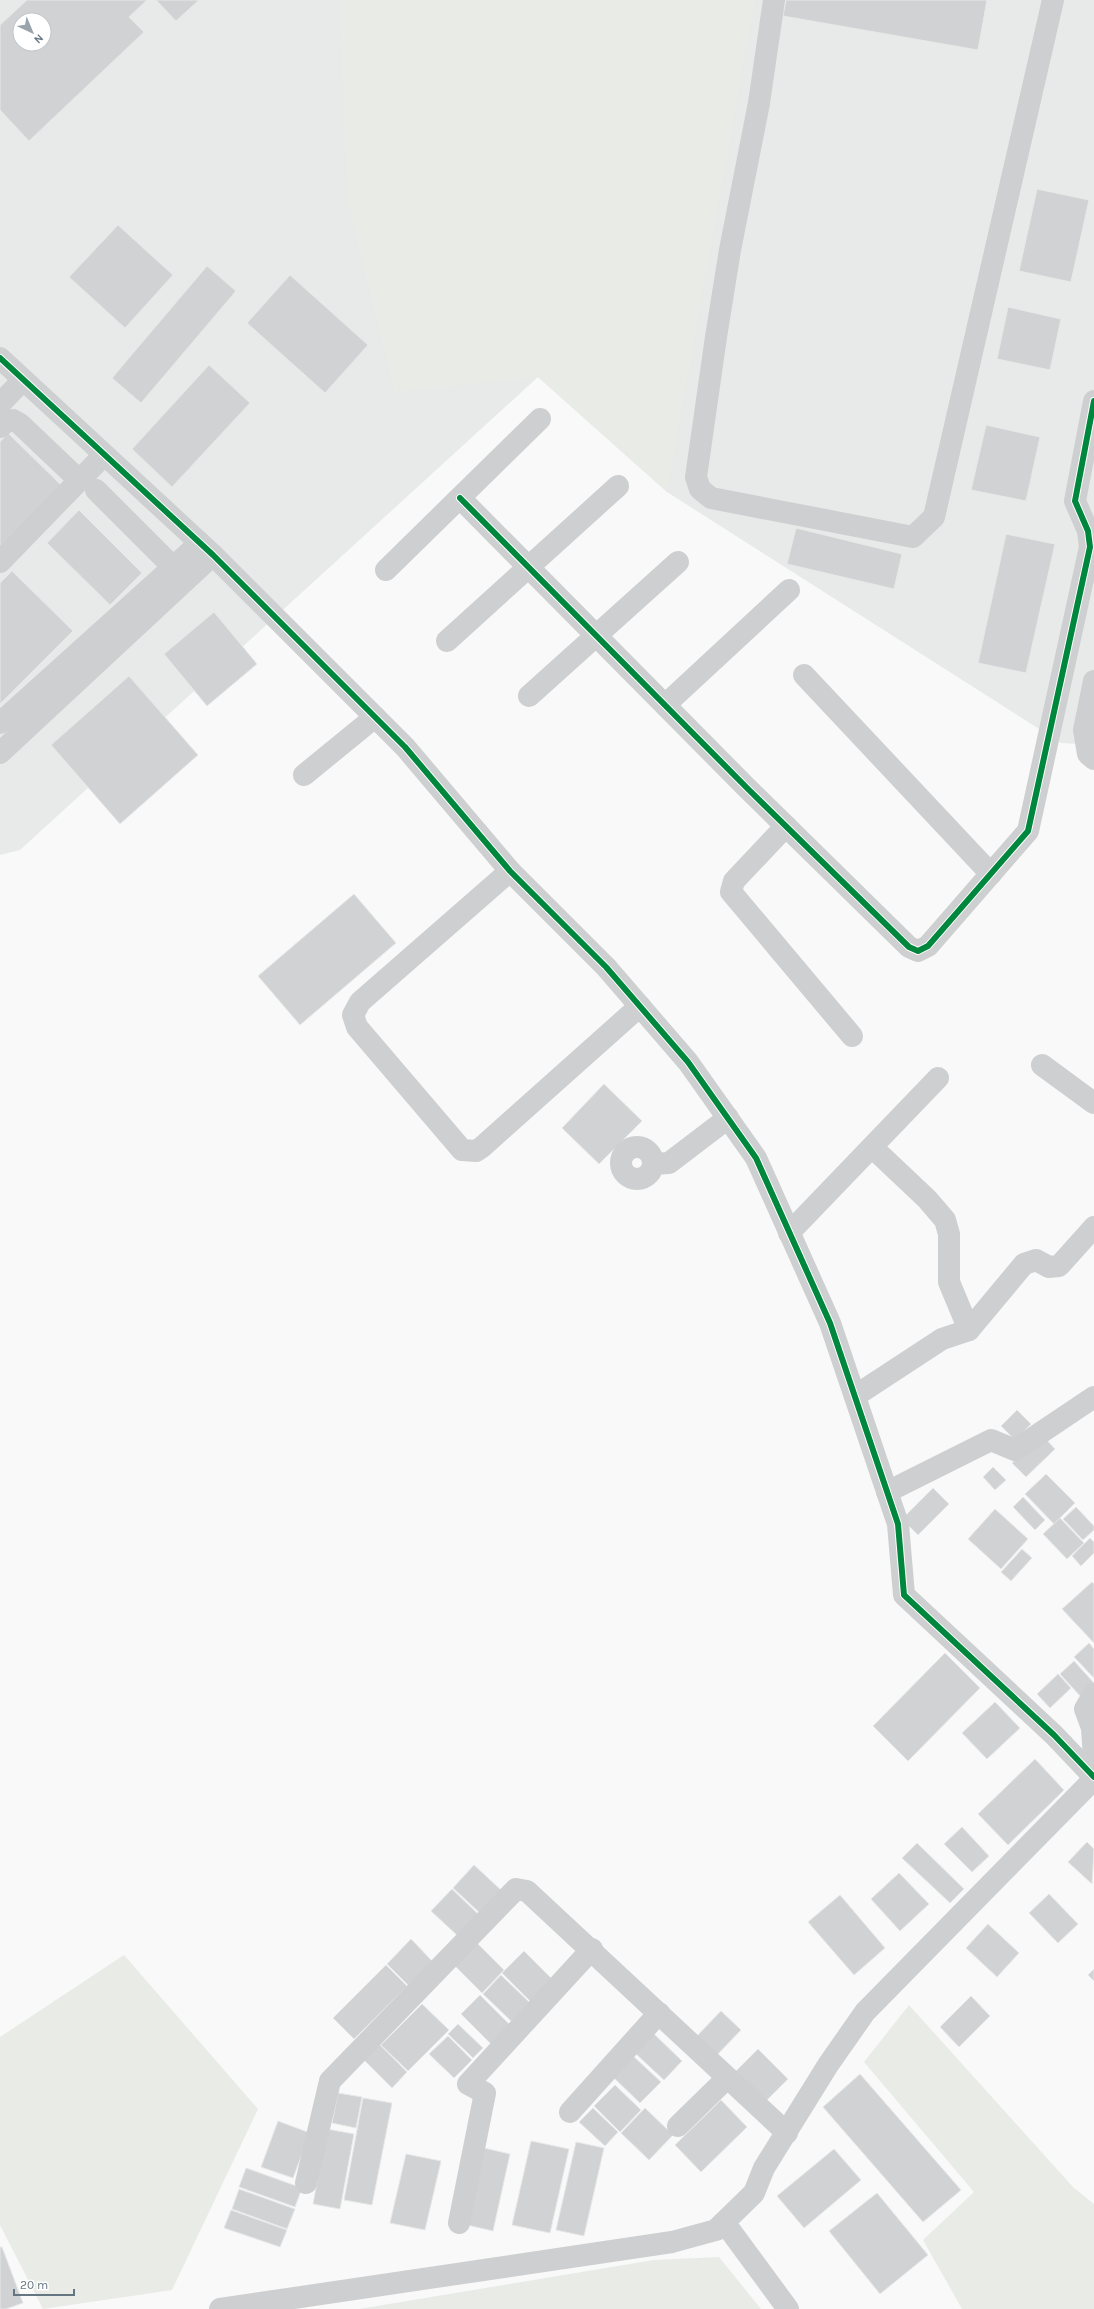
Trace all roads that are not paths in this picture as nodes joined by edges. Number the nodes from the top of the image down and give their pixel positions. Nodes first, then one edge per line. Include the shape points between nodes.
1 (774, 0) edge
2 (1053, 0) edge
3 (0, 358) edge
4 (23, 380) junction
5 (1094, 401) edge
6 (0, 404) edge
7 (540, 419) dead end
8 (0, 427) edge
9 (104, 455) junction
10 (88, 485) junction
11 (618, 486) dead end
12 (460, 498) junction
13 (206, 549) junction
14 (0, 562) edge
15 (678, 562) dead end
16 (173, 567) junction
17 (528, 568) junction
18 (386, 570) dead end
19 (789, 590) dead end
20 (596, 636) junction
21 (447, 642) dead end
22 (804, 675) dead end
23 (1094, 681) edge
24 (529, 696) dead end
25 (665, 705) junction
26 (375, 717) junction
27 (0, 723) edge
28 (0, 753) edge
29 (1094, 759) edge
30 (304, 775) dead end
31 (786, 826) junction
32 (510, 871) junction
33 (991, 874) junction
34 (640, 1006) junction
35 (852, 1036) dead end
36 (1042, 1065) dead end
37 (938, 1078) dead end
38 (1094, 1103) edge
39 (728, 1118) junction
40 (873, 1148) junction
41 (654, 1164) dead end
42 (1094, 1227) edge
43 (789, 1233) junction
44 (969, 1330) junction
45 (855, 1396) junction
46 (1094, 1397) edge
47 (887, 1492) junction
48 (1094, 1694) edge
49 (1094, 1758) edge
50 (1094, 1778) edge
51 (592, 1949) junction
52 (659, 2013) junction
53 (727, 2078) junction
54 (570, 2112) dead end
55 (678, 2126) dead end
56 (786, 2132) junction
57 (306, 2182) dead end
58 (724, 2222) junction
59 (459, 2223) dead end
60 (220, 2309) edge
61 (788, 2309) edge

1 - 2 street via 759,103 730,250 696,477 700,489 711,498 913,537 934,517
3 - 4 street
4 - 6 street
4 - 9 street
5 - 33 street via 1075,501 1088,531 1090,547 1030,823 1028,831
7 - 12 street
8 - 10 street via 13,420 20,424
9 - 10 street
9 - 13 street
10 - 14 street
10 - 16 street
11 - 17 street
12 - 17 street
12 - 18 street
13 - 16 street
13 - 26 street
13 - 28 street
15 - 20 street
16 - 27 street
17 - 20 street
17 - 21 street
19 - 25 street
20 - 24 street
20 - 25 street
22 - 33 street
23 - 29 street via 1084,730 1088,754
25 - 31 street
26 - 30 street
26 - 32 street via 405,747
31 - 33 street via 909,947 918,951 928,946
31 - 35 street via 734,881 731,892
32 - 34 street via 606,967
32 - 34 street via 360,1002 353,1015 357,1028 462,1150 476,1151 482,1148
34 - 39 street via 688,1062
36 - 38 street
37 - 40 street
39 - 41 street via 669,1163
39 - 43 street via 756,1158
40 - 43 street
40 - 44 street via 927,1199 944,1220 949,1234 949,1282
42 - 44 street via 1059,1266 1049,1267 1036,1260 1024,1264
43 - 45 street via 830,1323
44 - 45 street via 942,1339
45 - 47 street
46 - 47 street via 1015,1450 991,1440
47 - 50 street via 898,1524 904,1595 1054,1735
48 - 49 street via 1085,1709 1092,1728
50 - 56 street via 865,2012
51 - 52 street
51 - 57 street via 527,1891 516,1888 330,2081
51 - 59 street via 468,2084 485,2093
52 - 53 street
52 - 54 street
53 - 55 street
53 - 56 street
56 - 58 street via 764,2168 754,2193
58 - 60 street via 716,2230 672,2242
58 - 61 street

